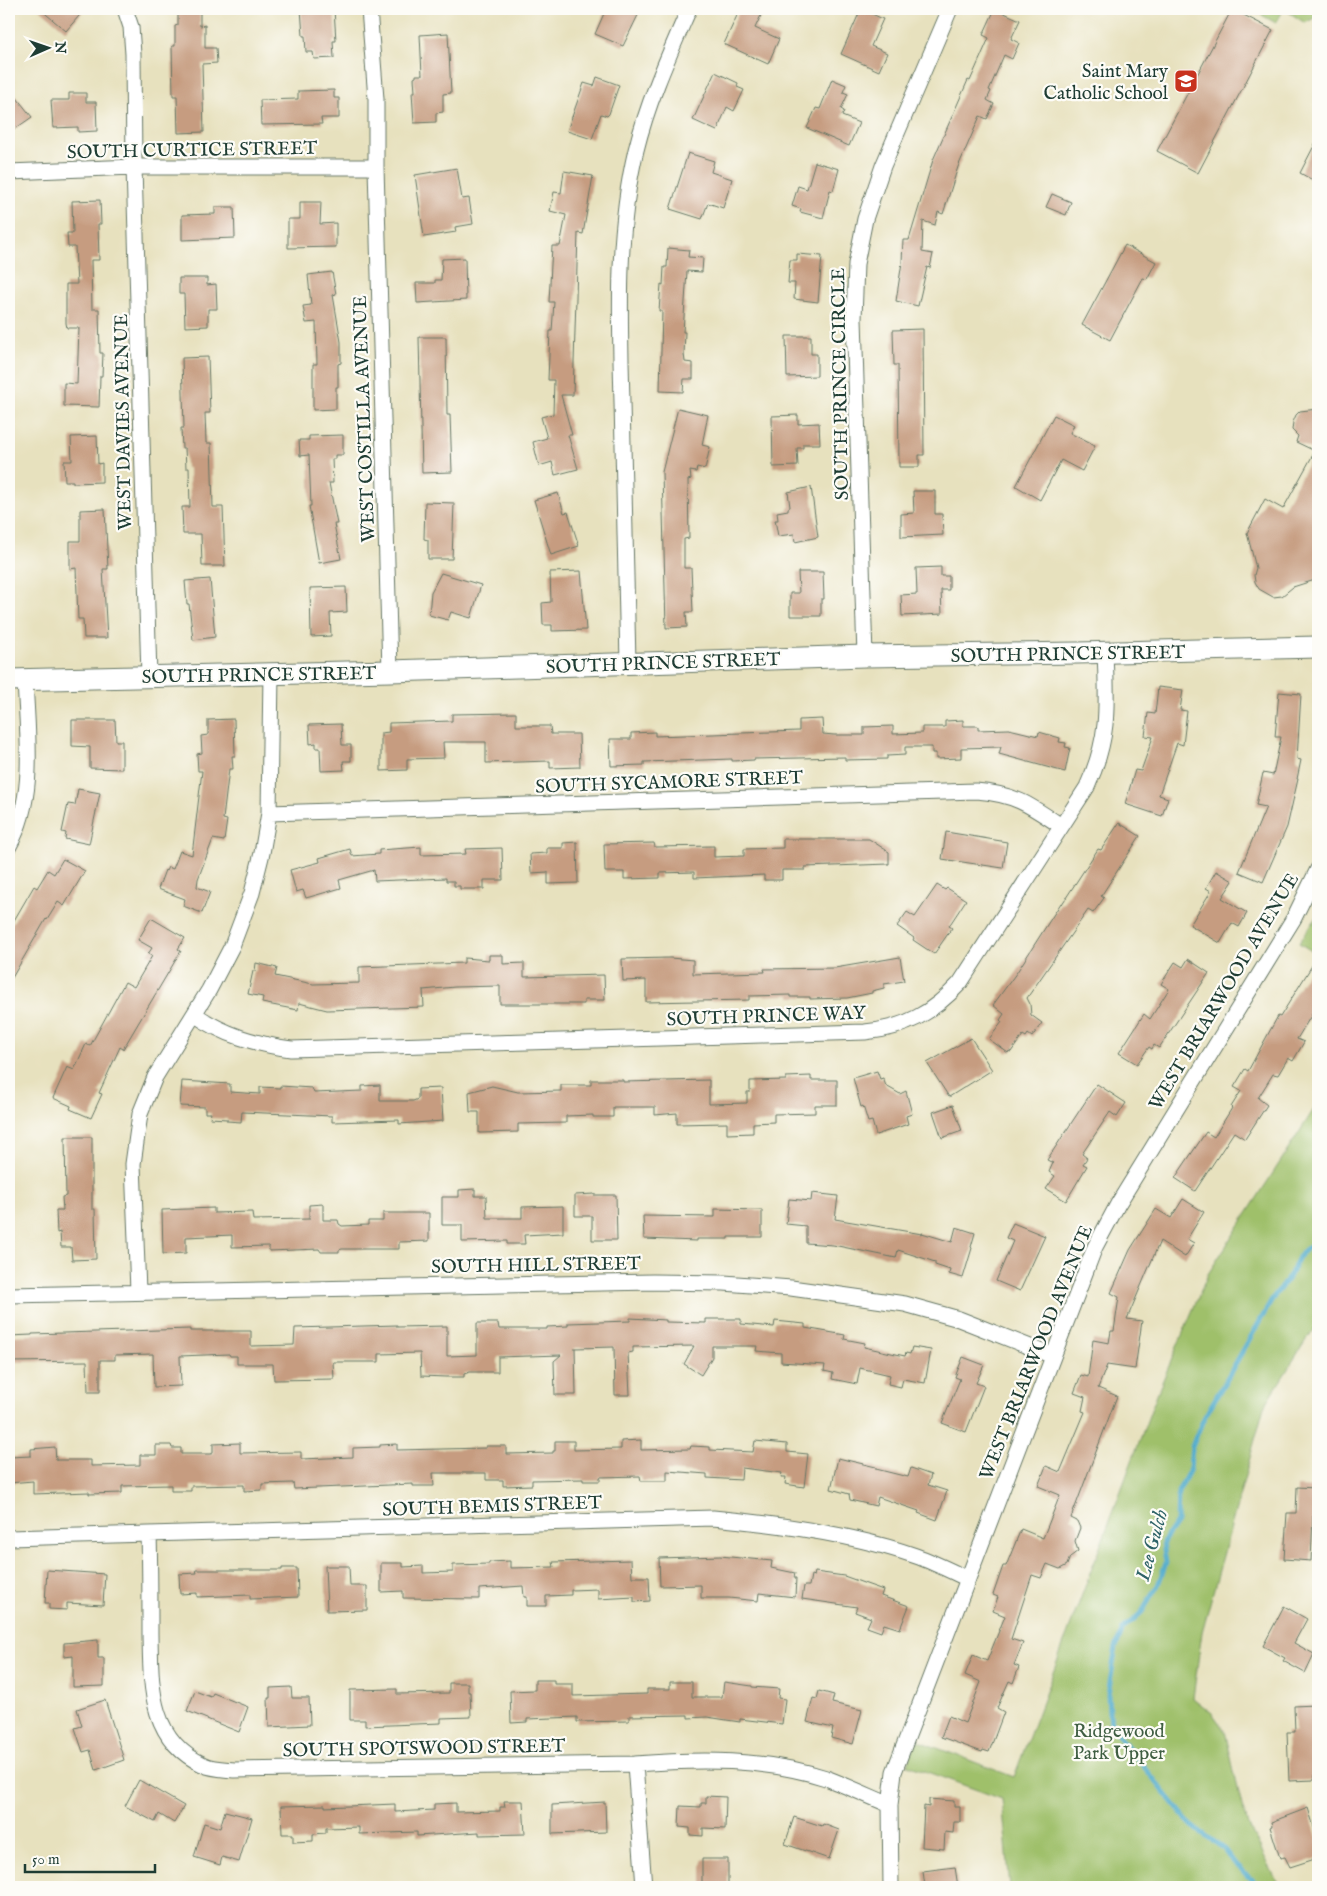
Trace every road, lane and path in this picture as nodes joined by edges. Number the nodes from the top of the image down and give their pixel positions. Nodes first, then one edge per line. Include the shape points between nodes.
1 (125, 9) edge
2 (369, 9) edge
3 (689, 9) edge
4 (950, 9) edge
5 (134, 167) junction
6 (376, 167) junction
7 (9, 172) edge
8 (1318, 647) edge
9 (1105, 652) junction
10 (865, 656) junction
11 (628, 663) junction
12 (390, 671) junction
13 (271, 673) junction
14 (149, 676) junction
15 (17, 679) edge
16 (269, 812) junction
17 (1061, 826) junction
18 (9, 846) edge
19 (1318, 869) edge
20 (194, 1014) junction
21 (138, 1291) junction
22 (9, 1295) edge
23 (1053, 1356) junction
24 (149, 1534) junction
25 (9, 1538) edge
26 (968, 1579) junction
27 (635, 1764) junction
28 (890, 1805) junction
29 (644, 1887) edge
30 (891, 1887) edge

1 - 5 street, WEST DAVIES AVENUE via 131,27 133,54
2 - 6 street, WEST COSTILLA AVENUE via 376,99
3 - 11 street via 662,70 645,120 625,213 620,298
4 - 10 street, SOUTH PRINCE CIRCLE via 884,166 865,219 856,264 854,319
5 - 6 street, SOUTH CURTICE STREET
5 - 7 street, SOUTH CURTICE STREET
5 - 14 street, WEST DAVIES AVENUE
6 - 12 street, WEST COSTILLA AVENUE
8 - 9 street, SOUTH PRINCE STREET
9 - 10 street, SOUTH PRINCE STREET
9 - 17 street, SOUTH PRINCE WAY via 1107,713 1104,740 1087,787
10 - 11 street, SOUTH PRINCE STREET
11 - 12 street, SOUTH PRINCE STREET
12 - 13 street, SOUTH PRINCE STREET
13 - 14 street, SOUTH PRINCE STREET
13 - 16 street
14 - 15 street, SOUTH PRINCE STREET
15 - 18 street via 28,766 22,817
16 - 17 street, SOUTH SYCAMORE STREET via 976,792 1026,803
16 - 20 street via 256,877 235,938
17 - 20 street, SOUTH PRINCE WAY via 960,983 929,1012 910,1022 877,1031 291,1049 240,1039
19 - 23 street, WEST BRIARWOOD AVENUE via 1294,918 1113,1212 1095,1247
20 - 21 street via 155,1077 140,1114 133,1164
21 - 22 street, SOUTH HILL STREET
21 - 23 street, SOUTH HILL STREET via 724,1283 791,1288 905,1304 959,1319
23 - 26 street, WEST BRIARWOOD AVENUE
24 - 25 street, SOUTH BEMIS STREET
24 - 26 street, SOUTH BEMIS STREET via 713,1518 813,1530 873,1544 916,1556
24 - 27 street, SOUTH SPOTSWOOD STREET via 153,1702 168,1736 182,1751 206,1766 234,1770
26 - 28 street, WEST BRIARWOOD AVENUE via 894,1772
27 - 28 street, SOUTH SPOTSWOOD STREET via 725,1760 771,1765 826,1778
27 - 29 street
28 - 30 street, WEST BRIARWOOD AVENUE

